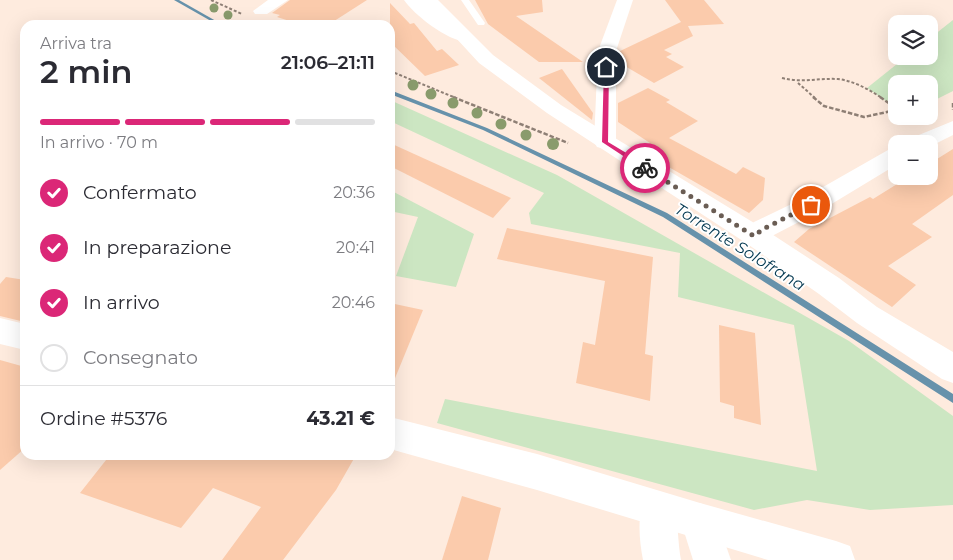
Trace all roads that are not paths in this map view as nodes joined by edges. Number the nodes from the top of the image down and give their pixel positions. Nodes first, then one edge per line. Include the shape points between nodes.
1 (280, 0) edge
2 (412, 0) edge
3 (465, 0) edge
4 (625, 0) edge
5 (435, 4) edge
6 (261, 11) dead end
7 (481, 23) dead end
8 (464, 37) junction
9 (953, 128) edge
10 (937, 135) edge
11 (605, 142) junction
12 (888, 160) edge
13 (754, 236) junction
14 (829, 286) junction
15 (0, 331) edge
16 (20, 335) edge
17 (953, 355) edge
18 (953, 369) edge
19 (395, 434) edge
20 (658, 509) junction
21 (700, 522) junction
22 (662, 560) edge
23 (712, 560) edge
24 (836, 560) edge

1 - 6 main road
2 - 8 main road via 436,21
3 - 7 lane
4 - 11 main road via 607,51
5 - 8 main road
8 - 11 main road via 486,59
9 - 10 main road
11 - 13 main road
12 - 13 main road
13 - 14 main road
14 - 17 main road
14 - 18 main road via 867,316
15 - 16 main road
19 - 20 main road via 537,472
20 - 21 main road
20 - 22 main road
21 - 23 main road
21 - 24 main road

